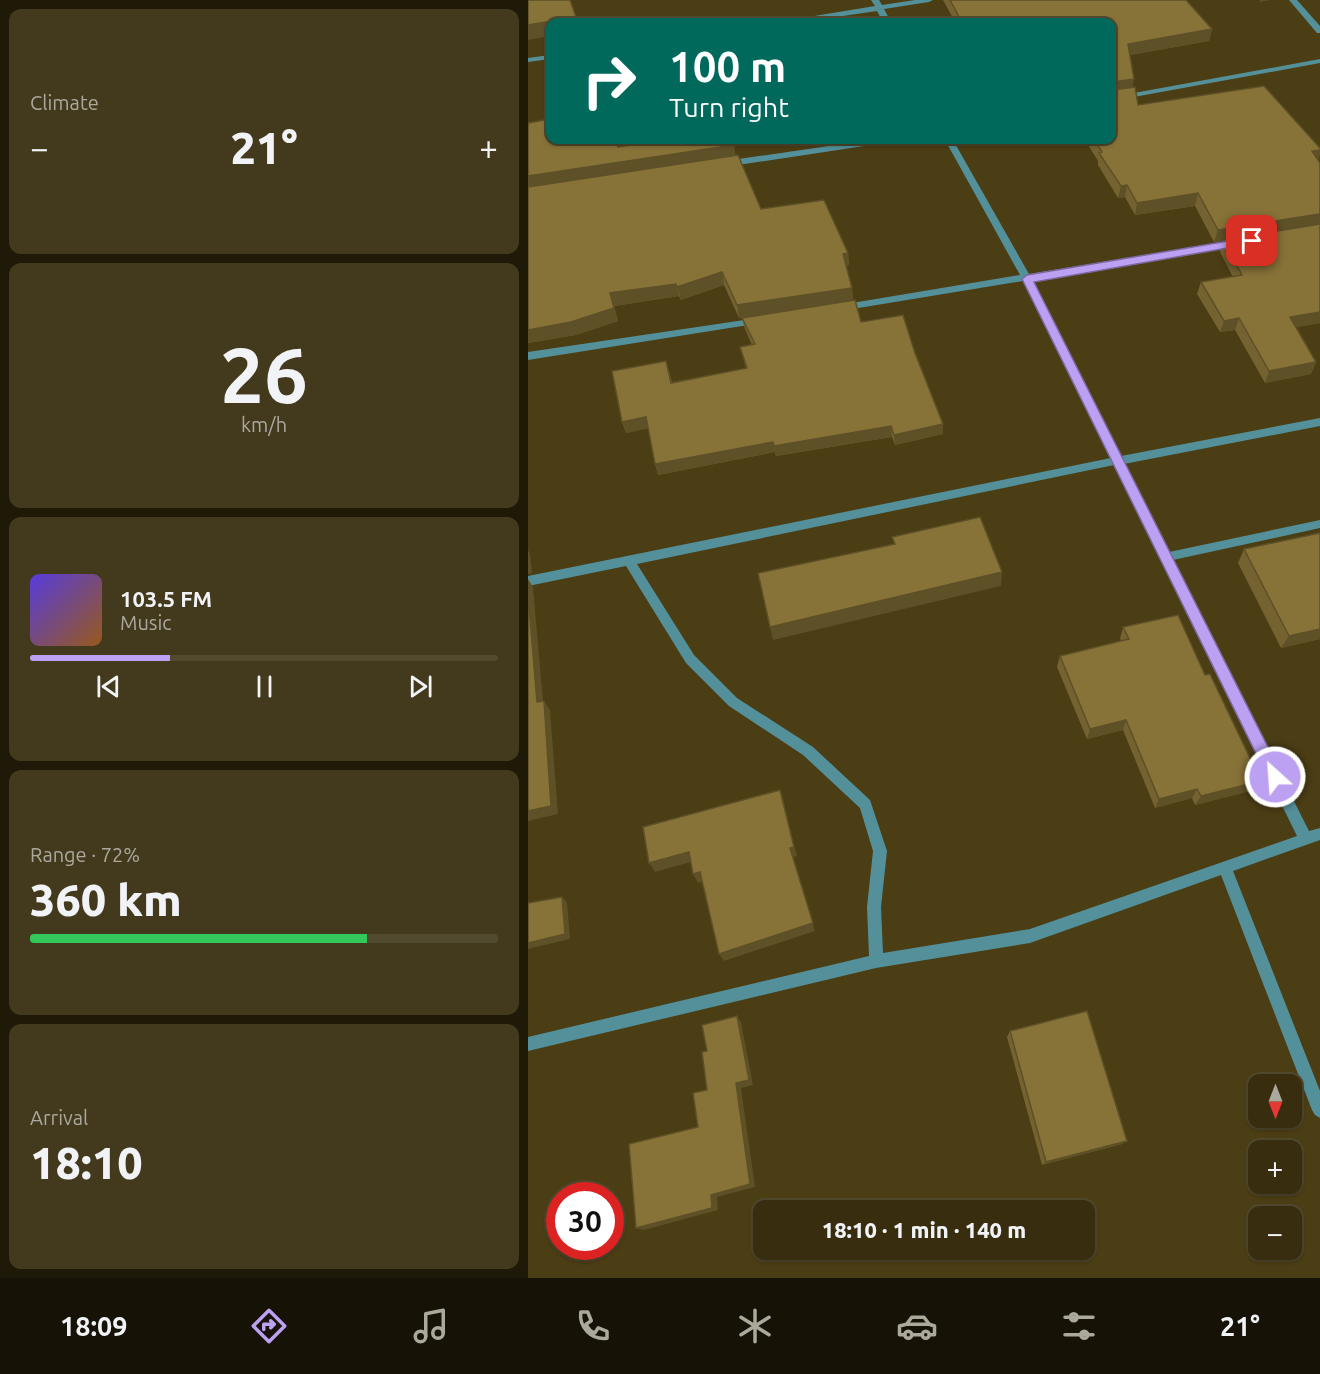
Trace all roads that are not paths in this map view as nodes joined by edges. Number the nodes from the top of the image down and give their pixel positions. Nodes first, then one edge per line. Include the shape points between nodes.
1 (875, 0) edge
2 (929, 0) edge
3 (1293, 0) edge
4 (880, 9) junction
5 (818, 18) edge
6 (885, 18) edge
7 (1320, 32) edge
8 (546, 58) edge
9 (528, 60) edge
10 (1320, 61) edge
11 (1116, 98) edge
12 (858, 144) edge
13 (951, 144) edge
14 (712, 166) edge
15 (1250, 241) edge
16 (1027, 279) junction
17 (830, 310) edge
18 (772, 319) edge
19 (528, 356) edge
20 (1320, 422) edge
21 (1116, 461) junction
22 (1320, 524) edge
23 (1167, 557) junction
24 (629, 561) junction
25 (528, 581) edge
26 (1320, 834) edge
27 (1305, 837) junction
28 (1225, 869) junction
29 (876, 961) junction
30 (528, 1044) edge
31 (1320, 1110) edge

1 - 4 street
2 - 4 street
3 - 7 street
4 - 5 street
4 - 6 street
8 - 9 street
10 - 11 street
12 - 14 street
13 - 16 street
15 - 16 street
16 - 17 street
16 - 21 street
18 - 19 street
20 - 21 street
21 - 23 street
21 - 24 street
22 - 23 street
23 - 27 street
24 - 25 street
24 - 29 street via 690,659 733,702 808,751 864,804 880,851 874,907
26 - 27 street
27 - 28 street
28 - 29 street via 1030,936
28 - 31 street
29 - 30 street

